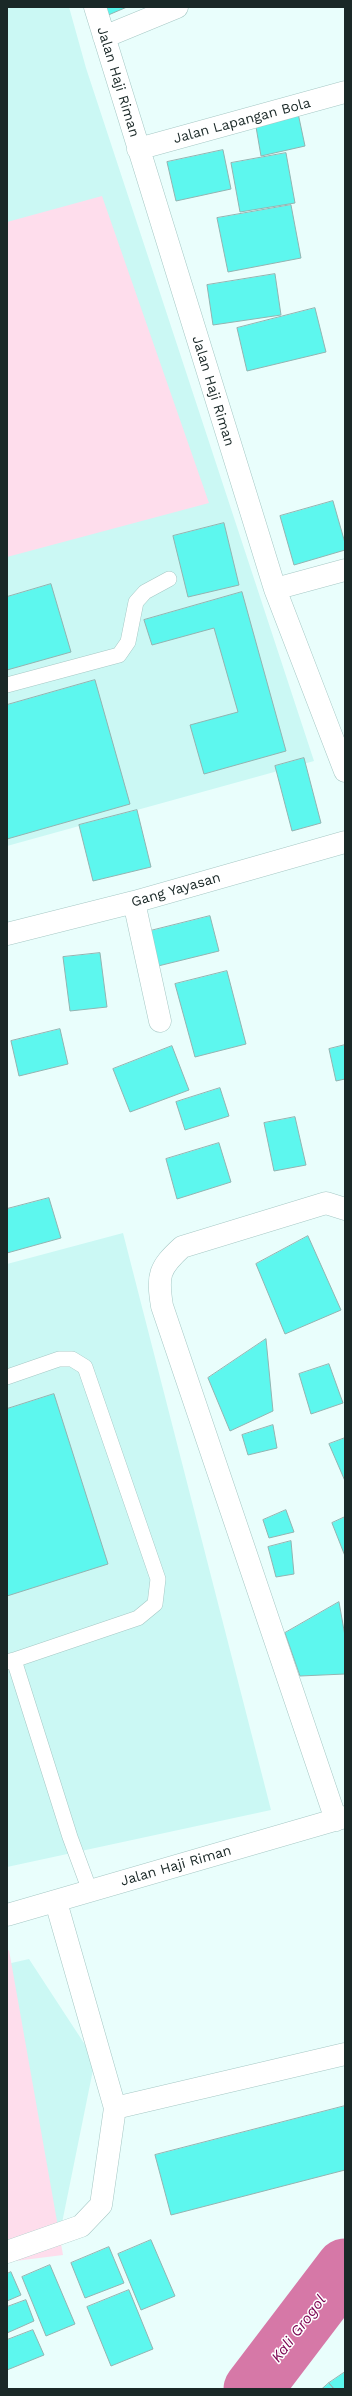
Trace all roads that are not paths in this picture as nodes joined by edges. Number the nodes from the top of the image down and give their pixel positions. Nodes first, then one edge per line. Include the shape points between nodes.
1 (95, 7) edge
2 (177, 7) edge
3 (104, 36) junction
4 (345, 92) edge
5 (138, 149) junction
6 (345, 570) edge
7 (169, 579) dead end
8 (275, 589) junction
9 (7, 685) edge
10 (337, 728) edge
11 (345, 771) edge
12 (345, 842) edge
13 (134, 902) junction
14 (7, 934) edge
15 (160, 1021) dead end
16 (345, 1209) edge
17 (7, 1377) edge
18 (10, 1661) edge
19 (341, 1819) edge
20 (90, 1891) junction
21 (56, 1902) junction
22 (7, 1915) edge
23 (345, 2054) edge
24 (115, 2108) junction
25 (7, 2252) edge

1 - 3 street, Jalan Haji Riman
2 - 3 street
3 - 5 street, Jalan Haji Riman
4 - 5 street, Jalan Lapangan Bola
5 - 8 street, Jalan Haji Riman
6 - 8 street
7 - 9 lane via 146,592 136,602 128,642 119,655
8 - 10 street, Jalan Haji Riman
10 - 11 street, Jalan Haji Riman
12 - 13 street, Gang Yayasan
13 - 14 street, Gang Yayasan
13 - 15 street
16 - 19 street via 326,1203 182,1247 165,1262 158,1283 162,1306
17 - 18 lane via 59,1359 72,1359 85,1367 158,1579 155,1604 138,1618
18 - 20 lane
19 - 20 street, Jalan Haji Riman
20 - 21 street, Jalan Haji Riman
21 - 22 street, Jalan Haji Riman
21 - 24 street
23 - 24 street
24 - 25 street via 101,2205 81,2226

